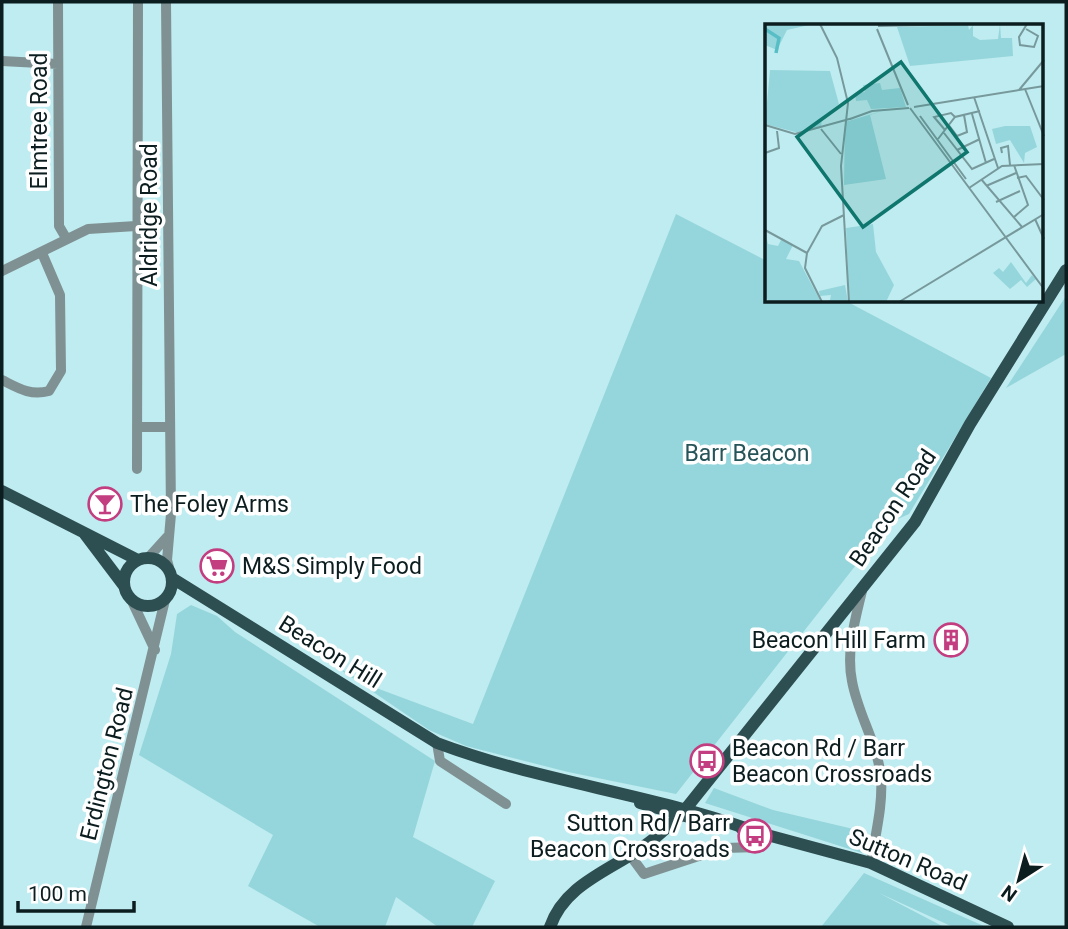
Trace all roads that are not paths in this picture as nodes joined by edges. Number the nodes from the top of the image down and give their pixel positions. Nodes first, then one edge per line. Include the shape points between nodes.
1 (58, 2) edge
2 (138, 2) edge
3 (166, 2) edge
4 (2, 61) edge
5 (58, 64) junction
6 (136, 226) junction
7 (66, 238) junction
8 (42, 253) junction
9 (1066, 270) edge
10 (2, 271) edge
11 (2, 380) edge
12 (138, 427) junction
13 (169, 427) junction
14 (137, 469) dead end
15 (2, 491) edge
16 (82, 530) junction
17 (167, 537) junction
18 (143, 559) junction
19 (171, 575) junction
20 (124, 586) junction
21 (862, 592) junction
22 (201, 596) junction
23 (131, 599) junction
24 (167, 599) junction
25 (155, 650) junction
26 (437, 743) junction
27 (506, 804) dead end
28 (678, 811) junction
29 (761, 847) dead end
30 (631, 855) junction
31 (872, 863) junction
32 (86, 927) edge
33 (551, 927) edge
34 (1008, 927) edge

1 - 5 street, Elmtree Road
2 - 6 street, Aldridge Road
3 - 13 street, Aldridge Road
4 - 5 street
5 - 7 street, Elmtree Road via 59,226
6 - 7 street via 88,229
6 - 12 street, Aldridge Road
7 - 8 street
8 - 10 street
8 - 11 street via 60,295 61,371 49,391 39,394
9 - 21 main road, Beacon Road via 970,424 921,513
12 - 13 street
12 - 14 street, Aldridge Road
13 - 17 street, Aldridge Road via 171,514
15 - 16 main road
16 - 18 main road
16 - 20 main road
17 - 18 street
17 - 19 street, Aldridge Road
18 - 19 main road via 163,563
18 - 20 main road via 125,574
19 - 22 main road, Beacon Hill
19 - 24 main road
20 - 23 main road
21 - 28 main road, Beacon Road
21 - 31 street via 852,634 852,674 881,778
22 - 24 main road
22 - 26 main road, Beacon Hill
23 - 24 main road via 148,606
23 - 25 street
24 - 25 street, Erdington Road
25 - 32 street, Erdington Road
26 - 27 street, Beacon Hill via 440,761
26 - 28 main road, Beacon Hill
28 - 30 main road, Beacon Road via 651,842
28 - 31 main road, Sutton Road
29 - 30 street via 723,848 644,874
30 - 33 main road, Beacon Road via 566,897
31 - 34 main road, Sutton Road

